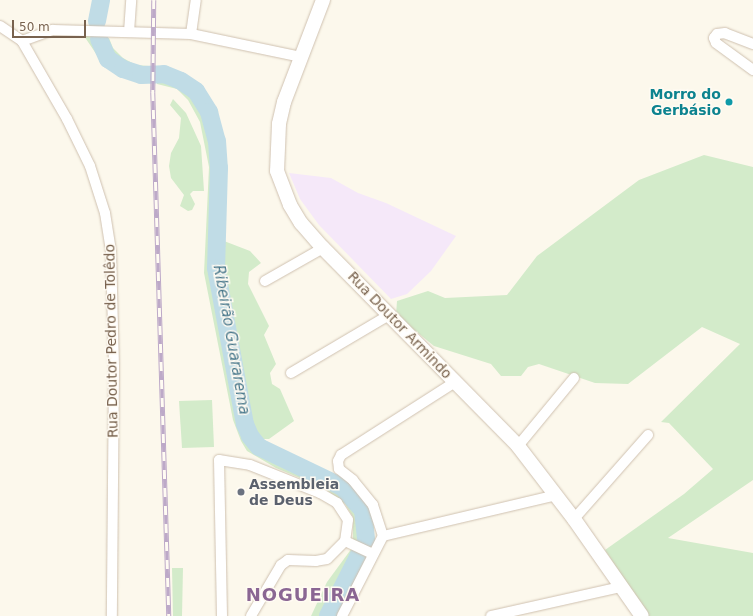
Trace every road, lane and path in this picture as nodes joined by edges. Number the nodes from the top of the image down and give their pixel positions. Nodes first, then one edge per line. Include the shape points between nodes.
1 (130, 0) edge
2 (196, 0) edge
3 (323, 0) edge
4 (0, 26) edge
5 (129, 32) junction
6 (192, 34) junction
7 (22, 41) junction
8 (753, 44) edge
9 (300, 57) junction
10 (753, 70) edge
11 (323, 248) junction
12 (265, 281) dead end
13 (389, 315) junction
14 (291, 373) dead end
15 (574, 378) dead end
16 (455, 382) junction
17 (648, 434) dead end
18 (518, 446) junction
19 (556, 495) junction
20 (574, 519) junction
21 (383, 536) junction
22 (347, 542) junction
23 (371, 553) junction
24 (621, 587) junction
25 (112, 616) edge
26 (222, 616) edge
27 (251, 616) edge
28 (342, 616) edge
29 (491, 616) edge
30 (642, 616) edge

1 - 5 street
2 - 6 street
3 - 9 street, Rua Doutor Armindo
4 - 7 street, Rua Doutor Pedro de Tolêdo
5 - 6 street
5 - 7 street via 53,30
6 - 9 street
7 - 25 street, Rua Doutor Pedro de Tolêdo via 67,119 90,166 112,252
8 - 10 street via 725,33 717,34 714,38 716,43
9 - 11 street, Rua Doutor Armindo via 279,124 277,171 281,187 293,211
11 - 12 street
11 - 13 street, Rua Doutor Armindo
13 - 14 street
13 - 16 street, Rua Doutor Armindo
15 - 18 street
16 - 18 street, Rua Doutor Armindo
16 - 21 street via 341,455 338,461 339,469 353,480 373,505
17 - 20 street
18 - 19 street, Rua Doutor Armindo
19 - 20 street, Rua Doutor Armindo
19 - 21 street
20 - 24 street, Rua Doutor Armindo
21 - 23 street
22 - 23 street
22 - 26 street via 348,520 337,503 320,492 250,465 219,460
22 - 27 street via 327,559 288,560 281,565
23 - 28 street
24 - 29 street
24 - 30 street, Rua Doutor Armindo

